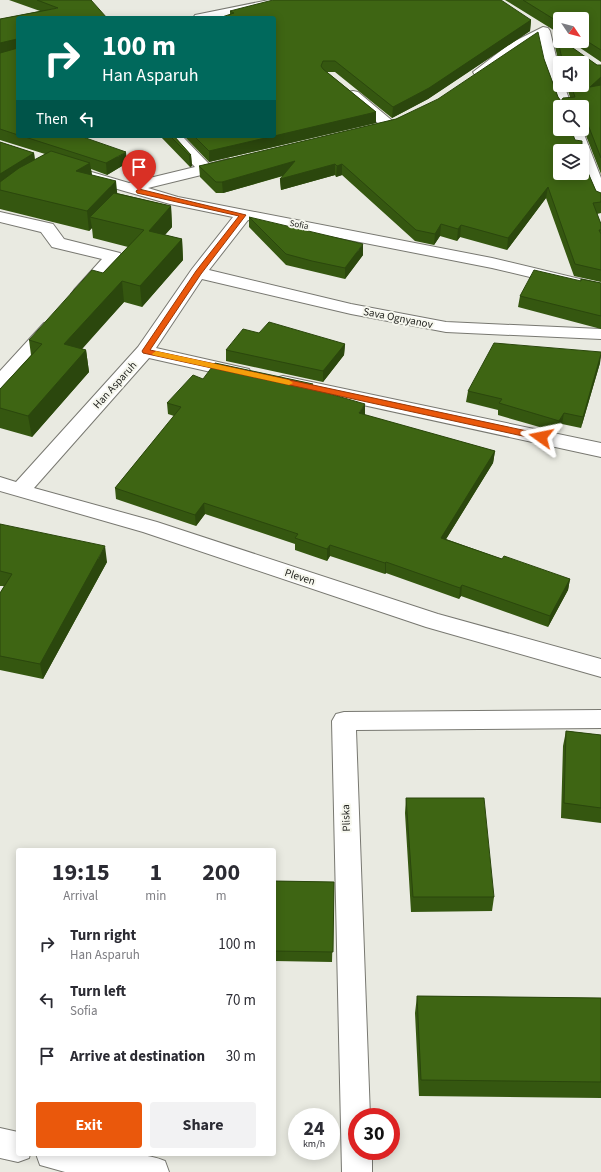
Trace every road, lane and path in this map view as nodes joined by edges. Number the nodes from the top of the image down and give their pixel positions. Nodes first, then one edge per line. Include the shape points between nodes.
1 (289, 0) edge
2 (210, 16) edge
3 (537, 27) junction
4 (553, 38) edge
5 (470, 79) edge
6 (341, 86) edge
7 (562, 100) edge
8 (375, 130) edge
9 (577, 136) edge
10 (176, 138) edge
11 (244, 160) edge
12 (206, 170) junction
13 (74, 172) edge
14 (127, 188) junction
15 (601, 198) edge
16 (243, 215) junction
17 (0, 217) edge
18 (198, 273) junction
19 (601, 289) edge
20 (601, 334) edge
21 (146, 351) junction
22 (0, 383) edge
23 (601, 450) edge
24 (10, 487) edge
25 (601, 668) edge
26 (601, 719) edge
27 (0, 1143) edge
28 (16, 1147) edge
29 (60, 1156) edge
30 (120, 1170) edge
31 (154, 1172) edge
32 (357, 1172) edge

1 - 2 street
3 - 4 street
3 - 5 street via 516,46
3 - 7 street
6 - 8 street via 396,124
9 - 15 street
10 - 12 street
11 - 12 street
12 - 14 street
13 - 14 street, Sofia
14 - 16 street, Sofia
16 - 18 street, Han Asparuh
16 - 19 street, Sofia via 492,263
17 - 22 street via 48,228 58,243 114,257
18 - 20 street, Sava Ognyanov via 351,309 446,327
18 - 21 street, Han Asparuh
21 - 23 street
21 - 24 street, Han Asparuh
24 - 25 street, Pleven via 150,527 434,621
26 - 32 street, Pliska via 344,721
27 - 28 street
29 - 30 street
30 - 31 street

